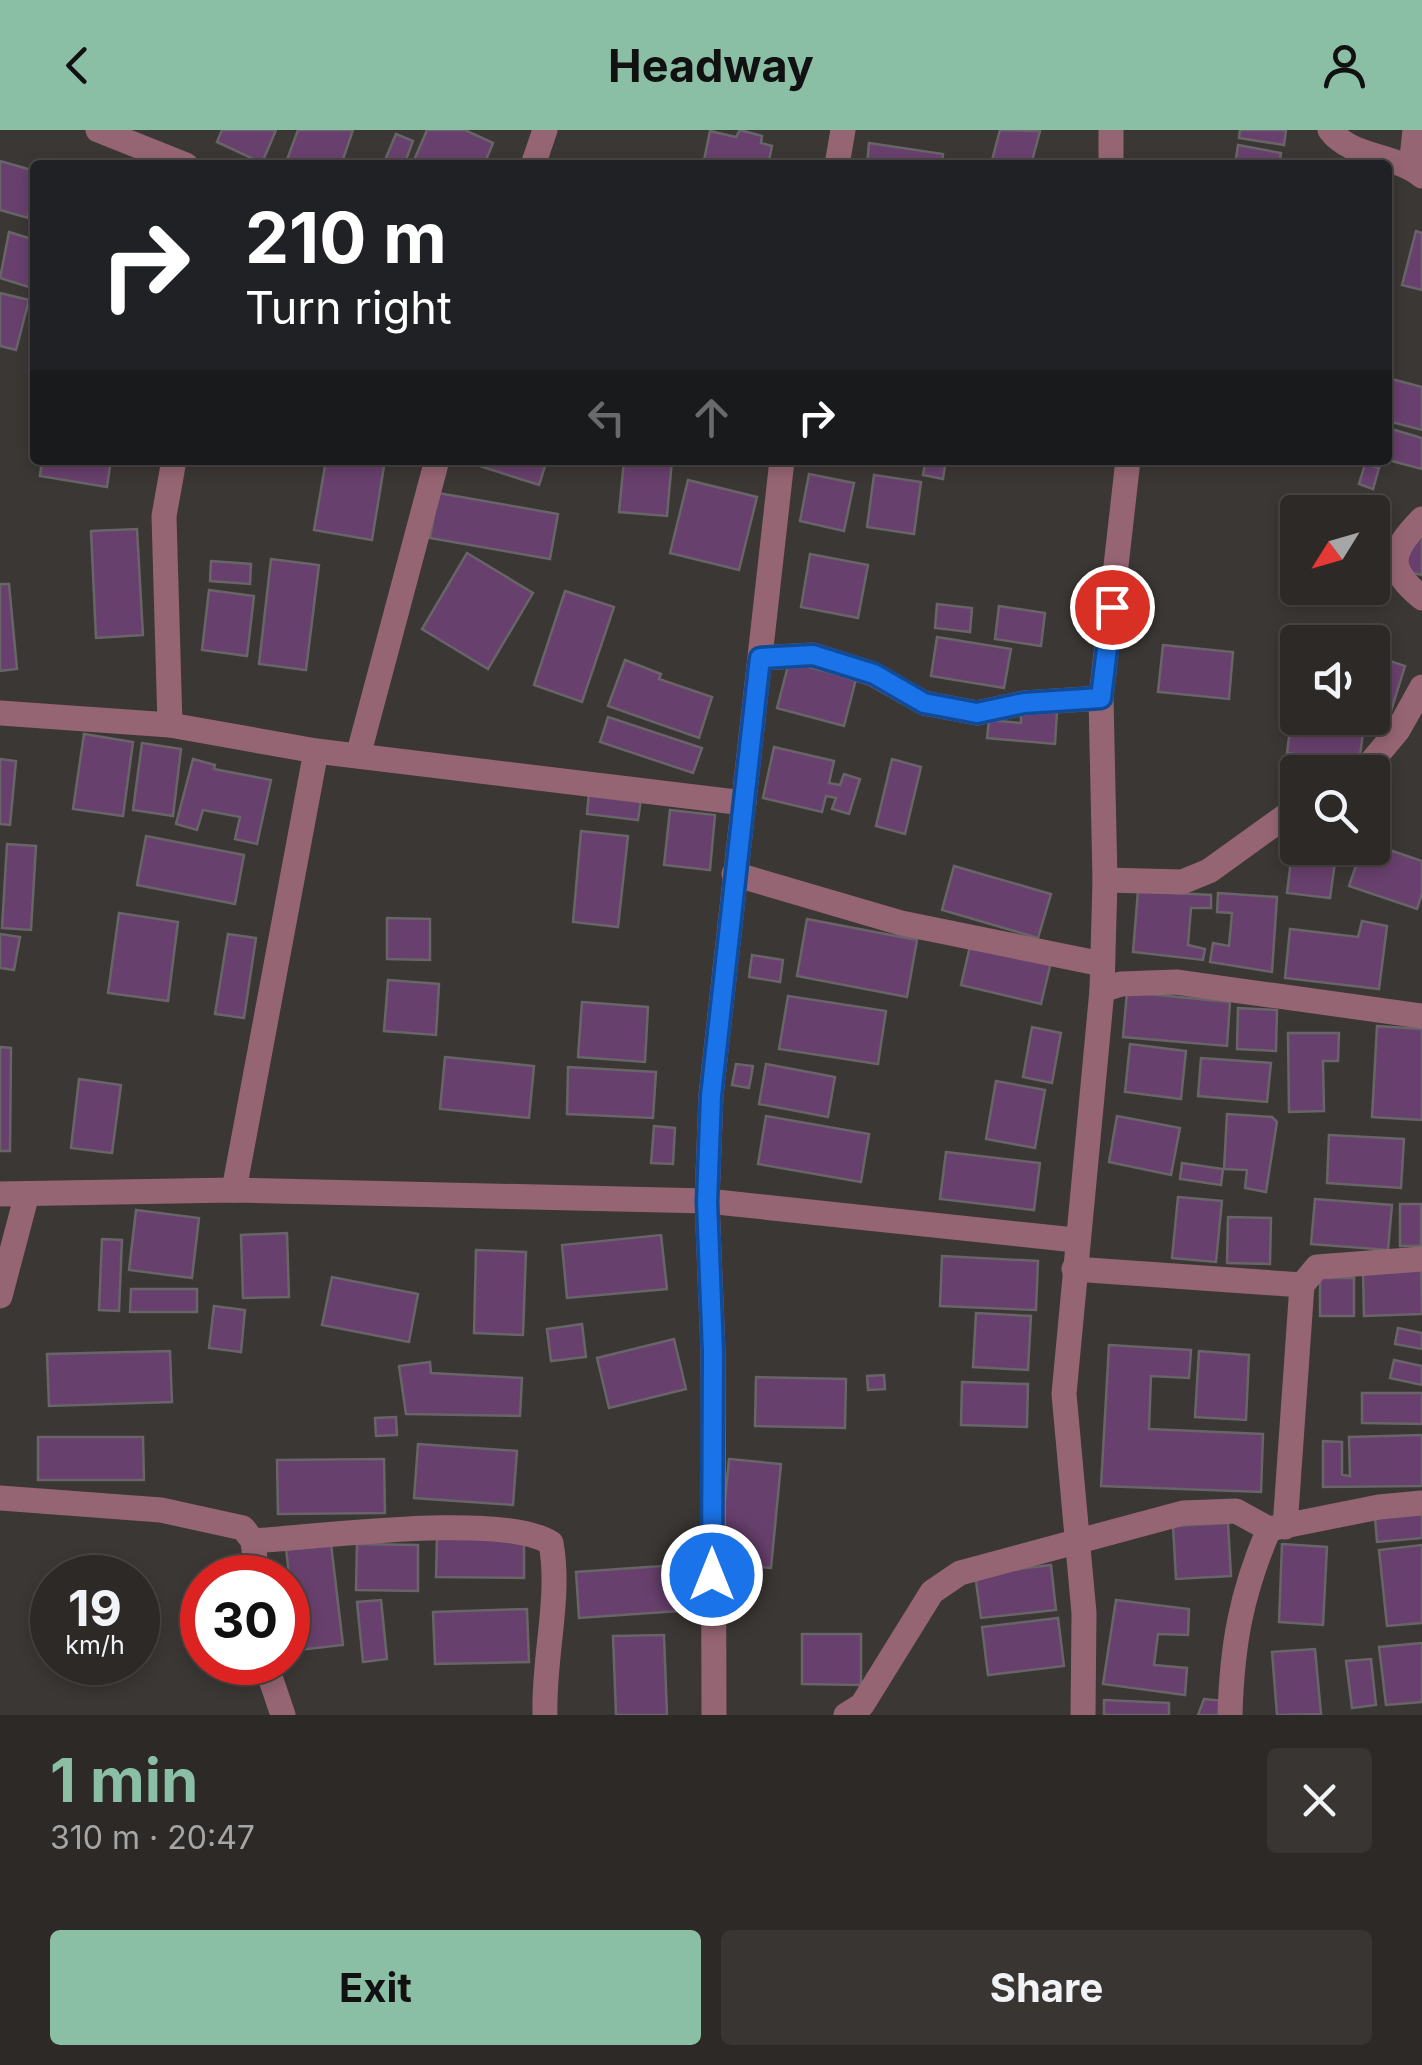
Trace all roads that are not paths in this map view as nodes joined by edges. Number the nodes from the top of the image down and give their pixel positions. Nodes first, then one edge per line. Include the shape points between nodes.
1 (98, 130) edge
2 (546, 130) edge
3 (843, 130) edge
4 (1110, 130) edge
5 (1330, 130) edge
6 (1415, 130) edge
7 (173, 160) edge
8 (535, 160) edge
9 (838, 160) edge
10 (1112, 160) edge
11 (1385, 160) edge
12 (1392, 163) edge
13 (1417, 172) edge
14 (173, 465) edge
15 (436, 465) edge
16 (781, 465) edge
17 (1127, 465) edge
18 (1422, 519) edge
19 (1422, 598) edge
20 (760, 658) junction
21 (1422, 687) edge
22 (1101, 698) junction
23 (0, 713) edge
24 (170, 724) junction
25 (316, 751) junction
26 (1377, 755) edge
27 (358, 756) junction
28 (744, 803) junction
29 (1280, 820) edge
30 (734, 874) junction
31 (1105, 880) junction
32 (1102, 964) junction
33 (1102, 990) junction
34 (1422, 1016) edge
35 (234, 1190) junction
36 (0, 1194) edge
37 (28, 1194) junction
38 (707, 1202) junction
39 (1076, 1240) junction
40 (1422, 1260) edge
41 (1074, 1269) junction
42 (1302, 1286) junction
43 (0, 1296) edge
44 (0, 1498) edge
45 (1422, 1504) edge
46 (1277, 1528) junction
47 (253, 1541) junction
48 (1078, 1544) junction
49 (255, 1555) edge
50 (273, 1685) edge
51 (283, 1715) edge
52 (545, 1715) edge
53 (714, 1715) edge
54 (846, 1715) edge
55 (1083, 1715) edge
56 (1230, 1715) edge

1 - 7 street
2 - 8 street
3 - 9 street
4 - 10 street
5 - 11 street via 1343,144
6 - 13 street
12 - 13 street
14 - 24 street via 164,516
15 - 27 street
16 - 20 street
17 - 22 street
18 - 19 street via 1394,561 1402,580
20 - 22 street via 813,655 874,674 924,703 977,713
20 - 28 street
21 - 26 street
22 - 31 street
23 - 24 street
24 - 25 street
25 - 27 street
25 - 35 street
27 - 28 street
28 - 30 street
29 - 31 street via 1209,871 1182,882
30 - 32 street via 901,923
30 - 38 street
31 - 32 street
32 - 33 street
33 - 34 street via 1176,982
33 - 39 street
35 - 37 street
35 - 38 street
36 - 37 street
37 - 43 street
38 - 39 street
38 - 53 street
39 - 41 street
40 - 42 street via 1317,1266
41 - 42 street
41 - 48 street via 1064,1394
42 - 46 street
44 - 47 street via 190,1514 244,1528
45 - 46 street
46 - 48 street via 1236,1511 1182,1514
46 - 56 street via 1245,1585
47 - 49 street
47 - 52 street via 482,1529 535,1533 551,1543 556,1566 543,1670
48 - 54 street via 960,1573 932,1592 862,1705
48 - 55 street
50 - 51 street

